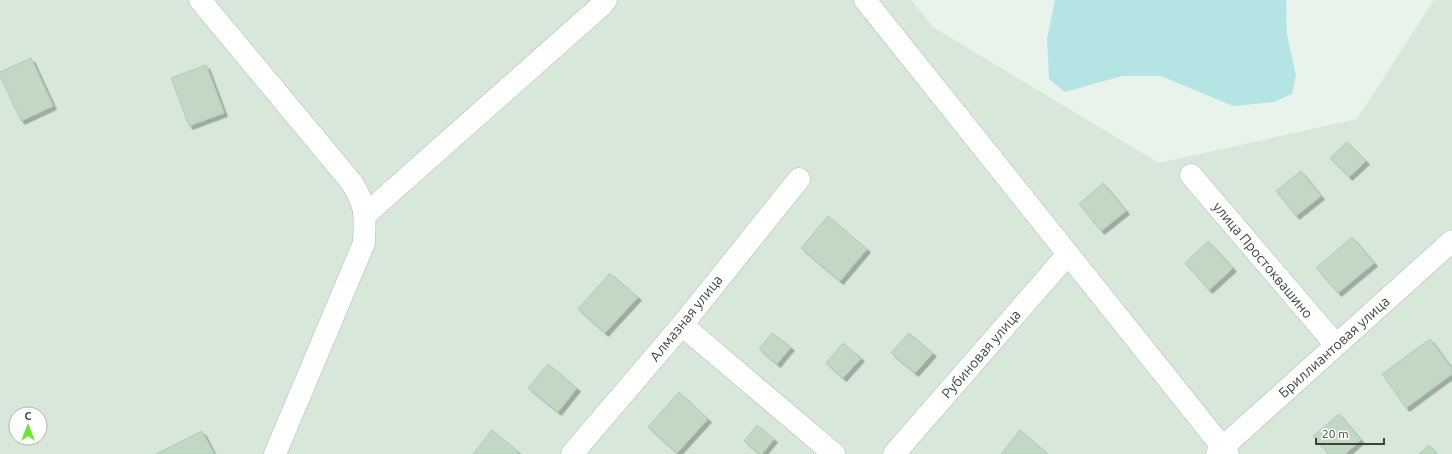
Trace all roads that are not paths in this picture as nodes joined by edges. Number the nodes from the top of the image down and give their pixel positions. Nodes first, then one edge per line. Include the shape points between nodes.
1 (200, 0) edge
2 (606, 0) edge
3 (865, 0) edge
4 (1191, 175) dead end
5 (799, 179) dead end
6 (365, 215) junction
7 (1452, 241) edge
8 (1068, 254) junction
9 (682, 325) junction
10 (1336, 345) junction
11 (1223, 452) edge
12 (275, 454) edge
13 (572, 454) edge
14 (834, 454) edge
15 (894, 454) edge

1 - 6 street via 352,183 361,199
2 - 6 street
3 - 8 street
4 - 10 street, улица Простоквашино
5 - 9 street, Алмазная улица
6 - 12 street via 364,243
7 - 10 street, Бриллиантовая улица
8 - 11 street
8 - 15 street, Рубиновая улица
9 - 13 street, Алмазная улица
9 - 14 street
10 - 11 street, Бриллиантовая улица

